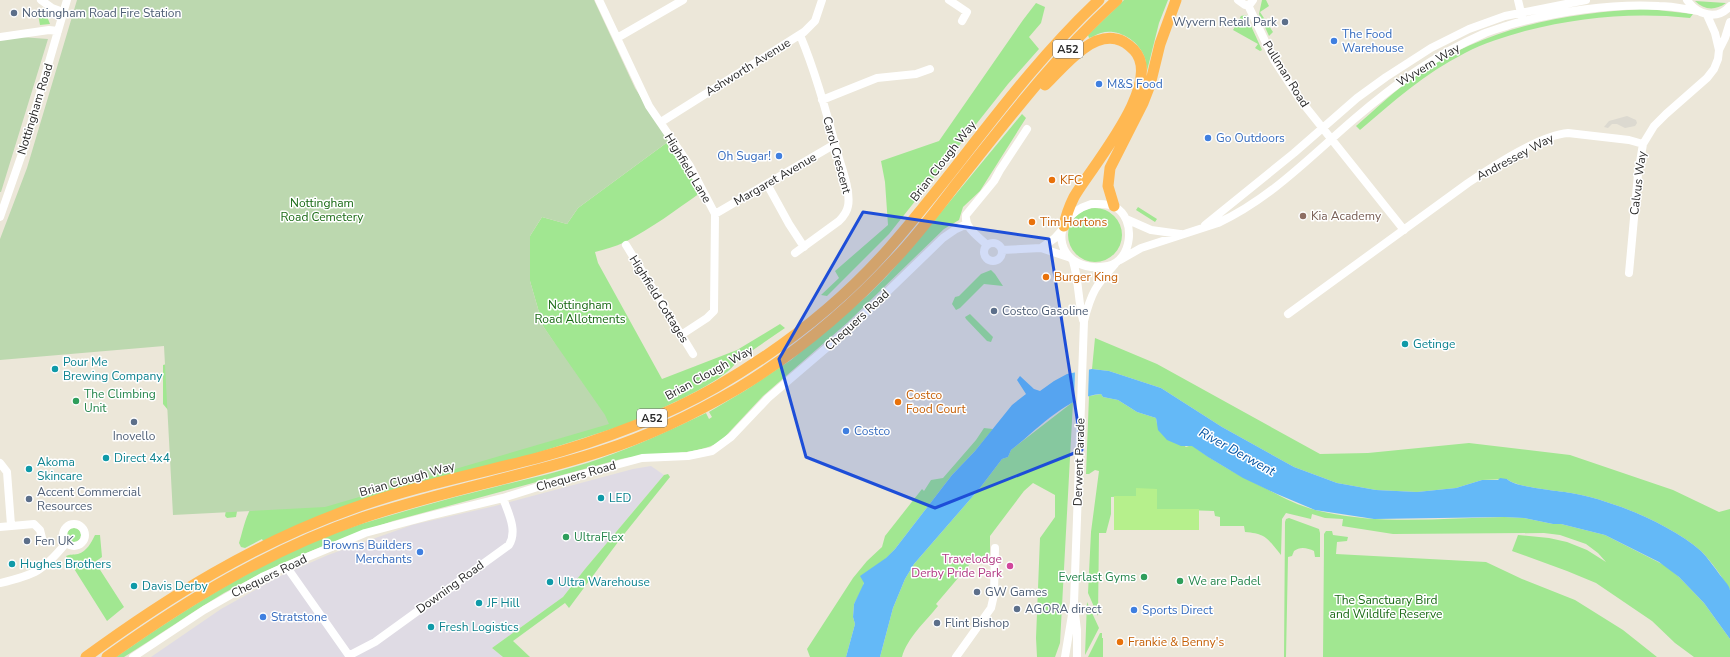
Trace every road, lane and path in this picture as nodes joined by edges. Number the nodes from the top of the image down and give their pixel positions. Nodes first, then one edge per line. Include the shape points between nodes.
1 (41, 0) edge
2 (67, 0) edge
3 (599, 0) edge
4 (683, 0) edge
5 (822, 0) edge
6 (950, 0) edge
7 (1099, 0) edge
8 (1117, 0) edge
9 (1176, 0) edge
10 (1238, 0) edge
11 (1518, 0) edge
12 (1586, 0) edge
13 (1687, 0) edge
14 (1250, 2) edge
15 (1730, 6) edge
16 (63, 12) junction
17 (1521, 12) junction
18 (1698, 12) junction
19 (1707, 15) junction
20 (962, 21) dead end
21 (1523, 21) junction
22 (1730, 22) edge
23 (58, 31) junction
24 (800, 35) junction
25 (0, 37) edge
26 (617, 38) junction
27 (1720, 50) junction
28 (930, 69) dead end
29 (822, 100) junction
30 (1012, 116) junction
31 (661, 122) junction
32 (1322, 128) junction
33 (1027, 129) dead end
34 (1332, 139) junction
35 (835, 144) junction
36 (1643, 144) junction
37 (767, 184) junction
38 (1114, 206) junction
39 (714, 214) junction
40 (0, 217) edge
41 (1126, 219) junction
42 (967, 224) junction
43 (1063, 227) junction
44 (1201, 228) junction
45 (1404, 230) junction
46 (1181, 235) junction
47 (626, 245) dead end
48 (987, 245) junction
49 (804, 247) junction
50 (1041, 248) junction
51 (1002, 250) junction
52 (795, 253) dead end
53 (1070, 259) junction
54 (1118, 262) junction
55 (1629, 273) dead end
56 (1288, 314) dead end
57 (1084, 323) junction
58 (681, 334) junction
59 (693, 354) dead end
60 (0, 464) edge
61 (503, 498) junction
62 (11, 525) junction
63 (0, 527) edge
64 (43, 542) dead end
65 (66, 543) dead end
66 (995, 548) dead end
67 (286, 566) junction
68 (0, 583) edge
69 (1074, 603) junction
70 (350, 656) edge
71 (86, 657) edge
72 (107, 657) edge
73 (133, 657) edge
74 (956, 657) edge
75 (1065, 657) edge
76 (1077, 657) edge

1 - 16 street
2 - 16 street, Nottingham Road
3 - 26 street, Highfield Lane
4 - 26 street
5 - 24 street, Ashworth Avenue via 815,21
6 - 20 street via 967,12
7 - 71 highway, Brian Clough Way / A52 via 1022,81 889,248 806,326 760,360 684,404 608,436 538,458 383,498 289,534 235,560 196,583
8 - 30 highway, Brian Clough Way / A52 via 1072,44
9 - 38 highway via 1143,103 1110,168 1108,186
10 - 14 street via 1242,4
11 - 17 street
12 - 17 street, Wyvern Way
13 - 18 street
14 - 32 street, Pullman Road via 1274,60
15 - 19 street via 1718,14
16 - 23 street, Nottingham Road
17 - 21 street
17 - 32 street, Wyvern Way via 1469,29 1431,48 1357,98
18 - 19 street, Wyvern Way
18 - 21 street, Wyvern Way via 1661,6 1625,6
19 - 27 street
21 - 34 street, Wyvern Way via 1485,33 1409,74
22 - 27 street, Calvus Way
23 - 25 street
23 - 40 street, Nottingham Road via 24,148
24 - 29 street, Carol Crescent
24 - 31 street, Ashworth Avenue
26 - 31 street, Highfield Lane via 642,92
27 - 36 street, Calvus Way via 1714,69 1707,78 1654,126
28 - 29 street via 916,74 877,78
29 - 35 street, Carol Crescent
30 - 43 highway via 1074,57 1095,41 1107,38 1121,40 1138,55 1142,75 1133,104 1112,142 1074,197
30 - 72 highway, Brian Clough Way / A52 via 925,225 873,281 809,339 737,388 677,420 605,450 540,470 396,507 312,537 261,560 216,585
31 - 39 street, Highfield Lane via 697,178
32 - 34 street, Pullman Road
32 - 44 street, Wyvern Way
33 - 42 street via 985,194 967,212
34 - 44 street, Wyvern Way via 1286,180 1254,202 1229,218
34 - 45 street
35 - 37 street, Margaret Avenue
35 - 49 street, Carol Crescent via 848,192 848,205 839,221
36 - 45 street, Andressey Way via 1568,133 1546,138 1468,183
36 - 55 street, Calvus Way
37 - 39 street, Margaret Avenue
37 - 49 street
38 - 41 street
38 - 43 street via 1086,206 1075,211
39 - 58 street, Highfield Lane via 714,311
41 - 46 street, Wyvern Way via 1151,230
41 - 54 street via 1129,232 1127,246
42 - 48 street
42 - 61 street, Chequers Road via 943,238 851,328 760,405 731,437 712,451 688,456 642,458
43 - 50 street via 1055,238
43 - 53 street via 1062,241
44 - 46 street, Wyvern Way
45 - 56 street, Andressey Way
46 - 54 street, Wyvern Way via 1141,248
47 - 58 street, Highfield Cottages
48 - 51 street via 996,244
48 - 51 street via 984,254 991,262 996,262 1000,258
49 - 52 street, Carol Crescent
50 - 51 street
50 - 53 street
53 - 54 street via 1093,267
53 - 57 street, Derwent Parade via 1077,274
54 - 57 street, Derwent Parade via 1095,286
57 - 69 street, Derwent Parade
58 - 59 street, Highfield Cottages
60 - 62 street via 7,472
61 - 67 street, Chequers Road via 381,528
61 - 70 street, Downing Road via 514,531 509,545 375,642
62 - 63 street
62 - 64 street via 38,526
65 - 68 street via 55,557 35,573
66 - 74 street via 994,595 991,608
67 - 70 street
67 - 73 street, Chequers Road via 216,603
69 - 75 street, Derwent Parade
69 - 76 street, Derwent Parade

